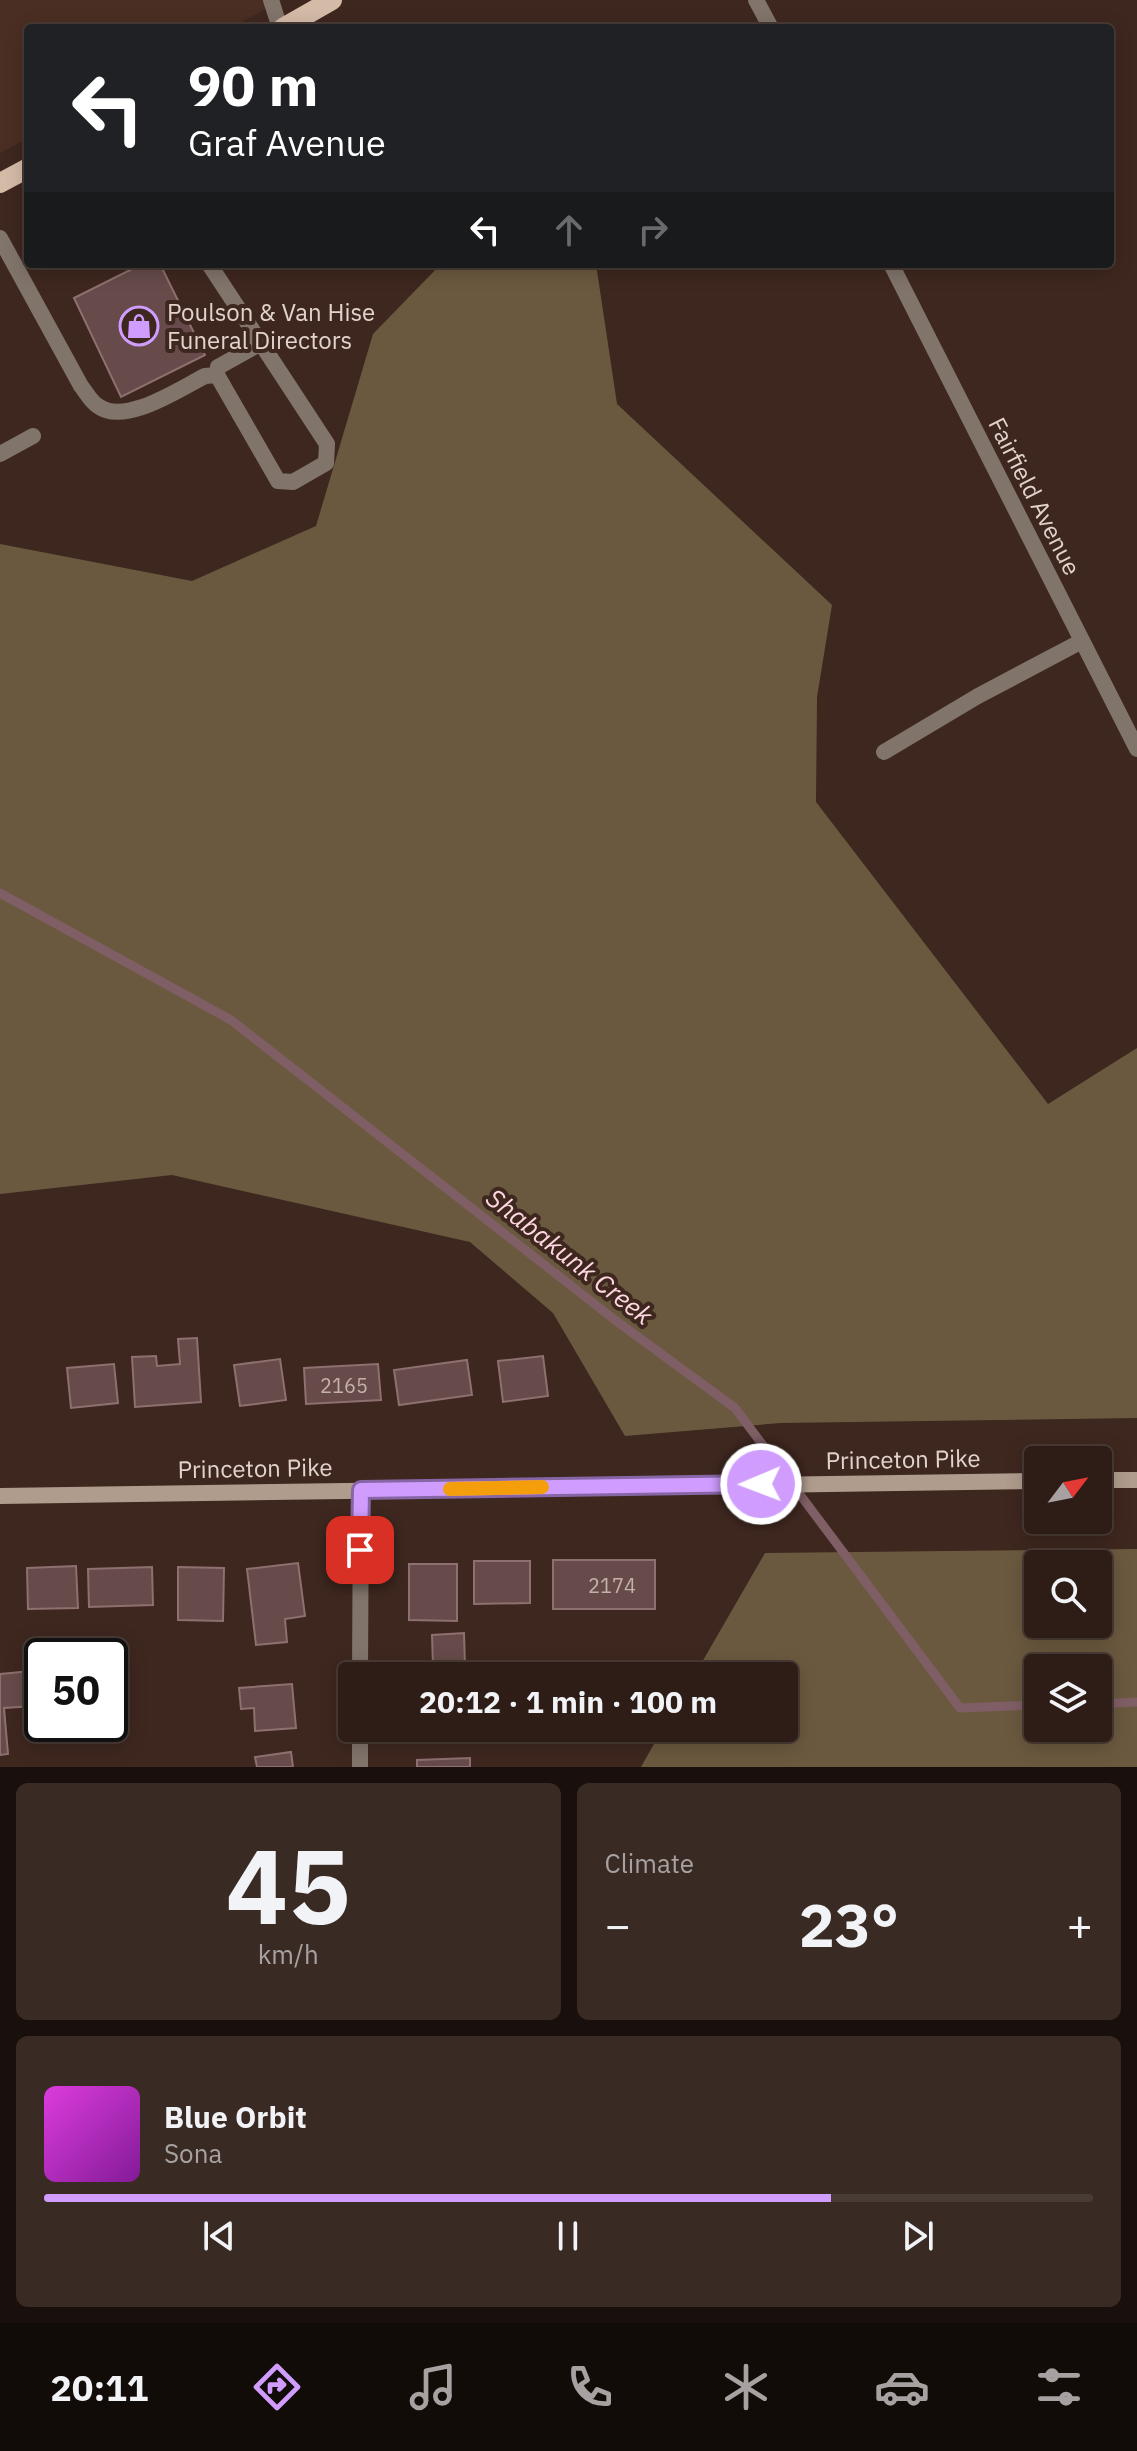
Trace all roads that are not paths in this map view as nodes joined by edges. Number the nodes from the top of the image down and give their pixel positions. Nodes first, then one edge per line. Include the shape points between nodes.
1 (271, 0) edge
2 (332, 0) edge
3 (756, 0) edge
4 (280, 24) edge
5 (289, 24) edge
6 (769, 24) edge
7 (24, 170) edge
8 (0, 183) edge
9 (0, 238) edge
10 (212, 268) edge
11 (893, 268) edge
12 (261, 343) junction
13 (217, 375) junction
14 (33, 436) dead end
15 (0, 454) edge
16 (1082, 641) junction
17 (1137, 749) edge
18 (884, 752) dead end
19 (1112, 1480) edge
20 (1137, 1480) edge
21 (1024, 1481) edge
22 (361, 1490) junction
23 (0, 1496) edge
24 (360, 1662) edge
25 (360, 1742) edge
26 (360, 1767) edge

1 - 4 street
2 - 5 main road
3 - 6 street
7 - 8 main road
9 - 13 street via 96,406 111,413 135,410
10 - 12 street
11 - 16 street, Fairfield Avenue
12 - 13 street via 218,367
12 - 13 street via 327,444 326,463 293,482 278,481
14 - 15 street
16 - 17 street, Fairfield Avenue
16 - 18 street
19 - 20 main road
21 - 22 main road, Princeton Pike
22 - 23 main road, Princeton Pike
22 - 24 street
25 - 26 street

